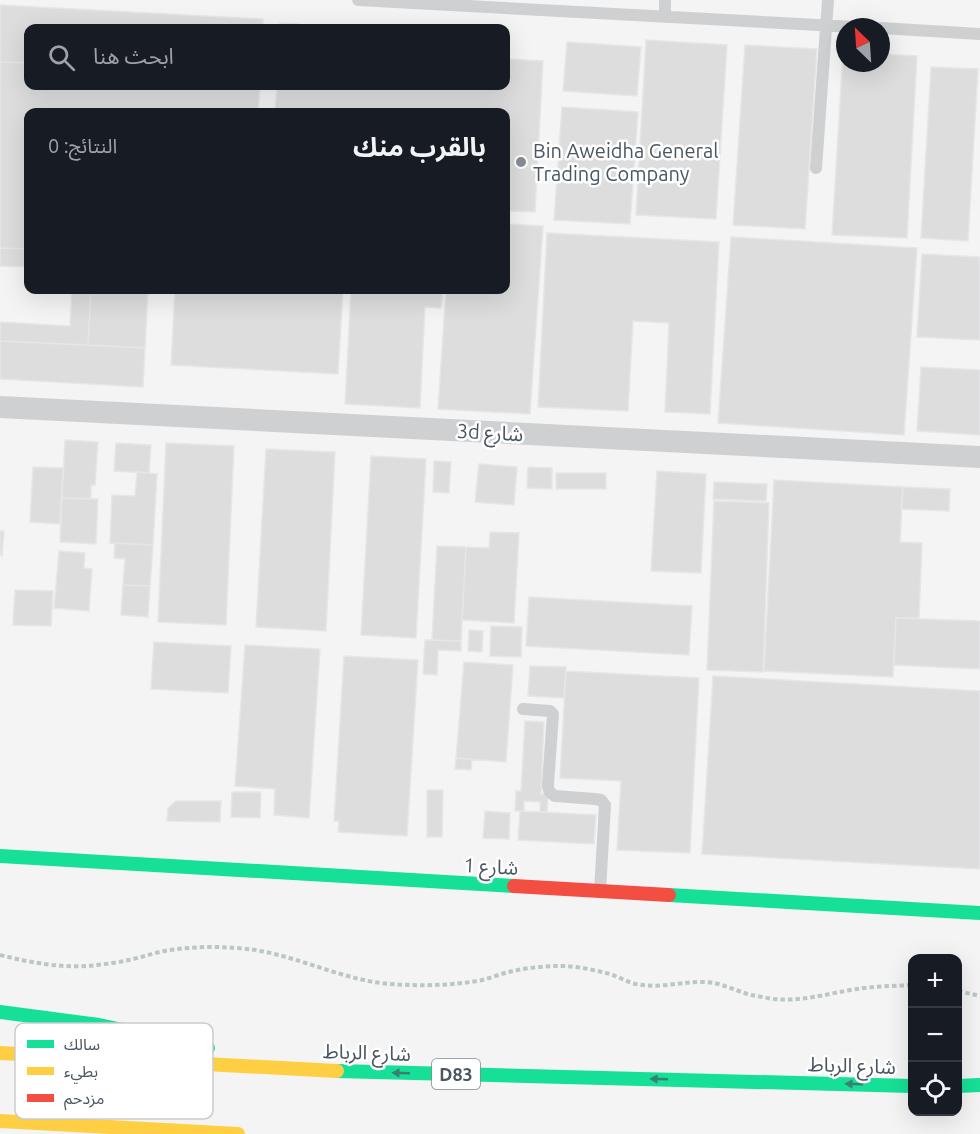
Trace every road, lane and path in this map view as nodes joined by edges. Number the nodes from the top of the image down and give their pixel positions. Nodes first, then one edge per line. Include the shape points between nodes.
1 (358, 0) edge
2 (665, 0) edge
3 (828, 0) edge
4 (408, 1) edge
5 (665, 17) junction
6 (826, 25) junction
7 (836, 26) edge
8 (890, 29) edge
9 (980, 34) edge
10 (816, 168) dead end
11 (0, 407) edge
12 (980, 457) edge
13 (523, 709) dead end
14 (0, 856) edge
15 (600, 892) junction
16 (980, 913) edge
17 (0, 955) edge
18 (908, 985) edge
19 (962, 992) edge
20 (980, 996) edge
21 (0, 1012) edge
22 (84, 1023) edge
23 (213, 1049) edge
24 (0, 1053) edge
25 (15, 1054) edge
26 (213, 1065) edge
27 (312, 1070) junction
28 (908, 1086) edge
29 (962, 1087) edge
30 (980, 1087) edge
31 (0, 1121) edge
32 (238, 1134) edge

1 - 4 lane
2 - 5 lane
3 - 6 lane
4 - 5 lane
5 - 6 lane
6 - 7 lane
6 - 10 lane
8 - 9 lane
11 - 12 street, 3d شارع
13 - 15 lane via 553,714 548,784 551,794 601,800 605,805
14 - 15 main road, شارع 1
15 - 16 main road, شارع 1
17 - 18 path via 60,966 95,965 207,946 247,948 386,983 462,983 534,967 560,966 662,987 708,982 775,999
19 - 20 path
21 - 22 main road
23 - 27 main road
24 - 25 main road, شارع الرباط / D83
26 - 27 main road, شارع الرباط / D83
28 -> 27 main road, شارع الرباط / D83
29 - 30 main road
31 - 32 main road

